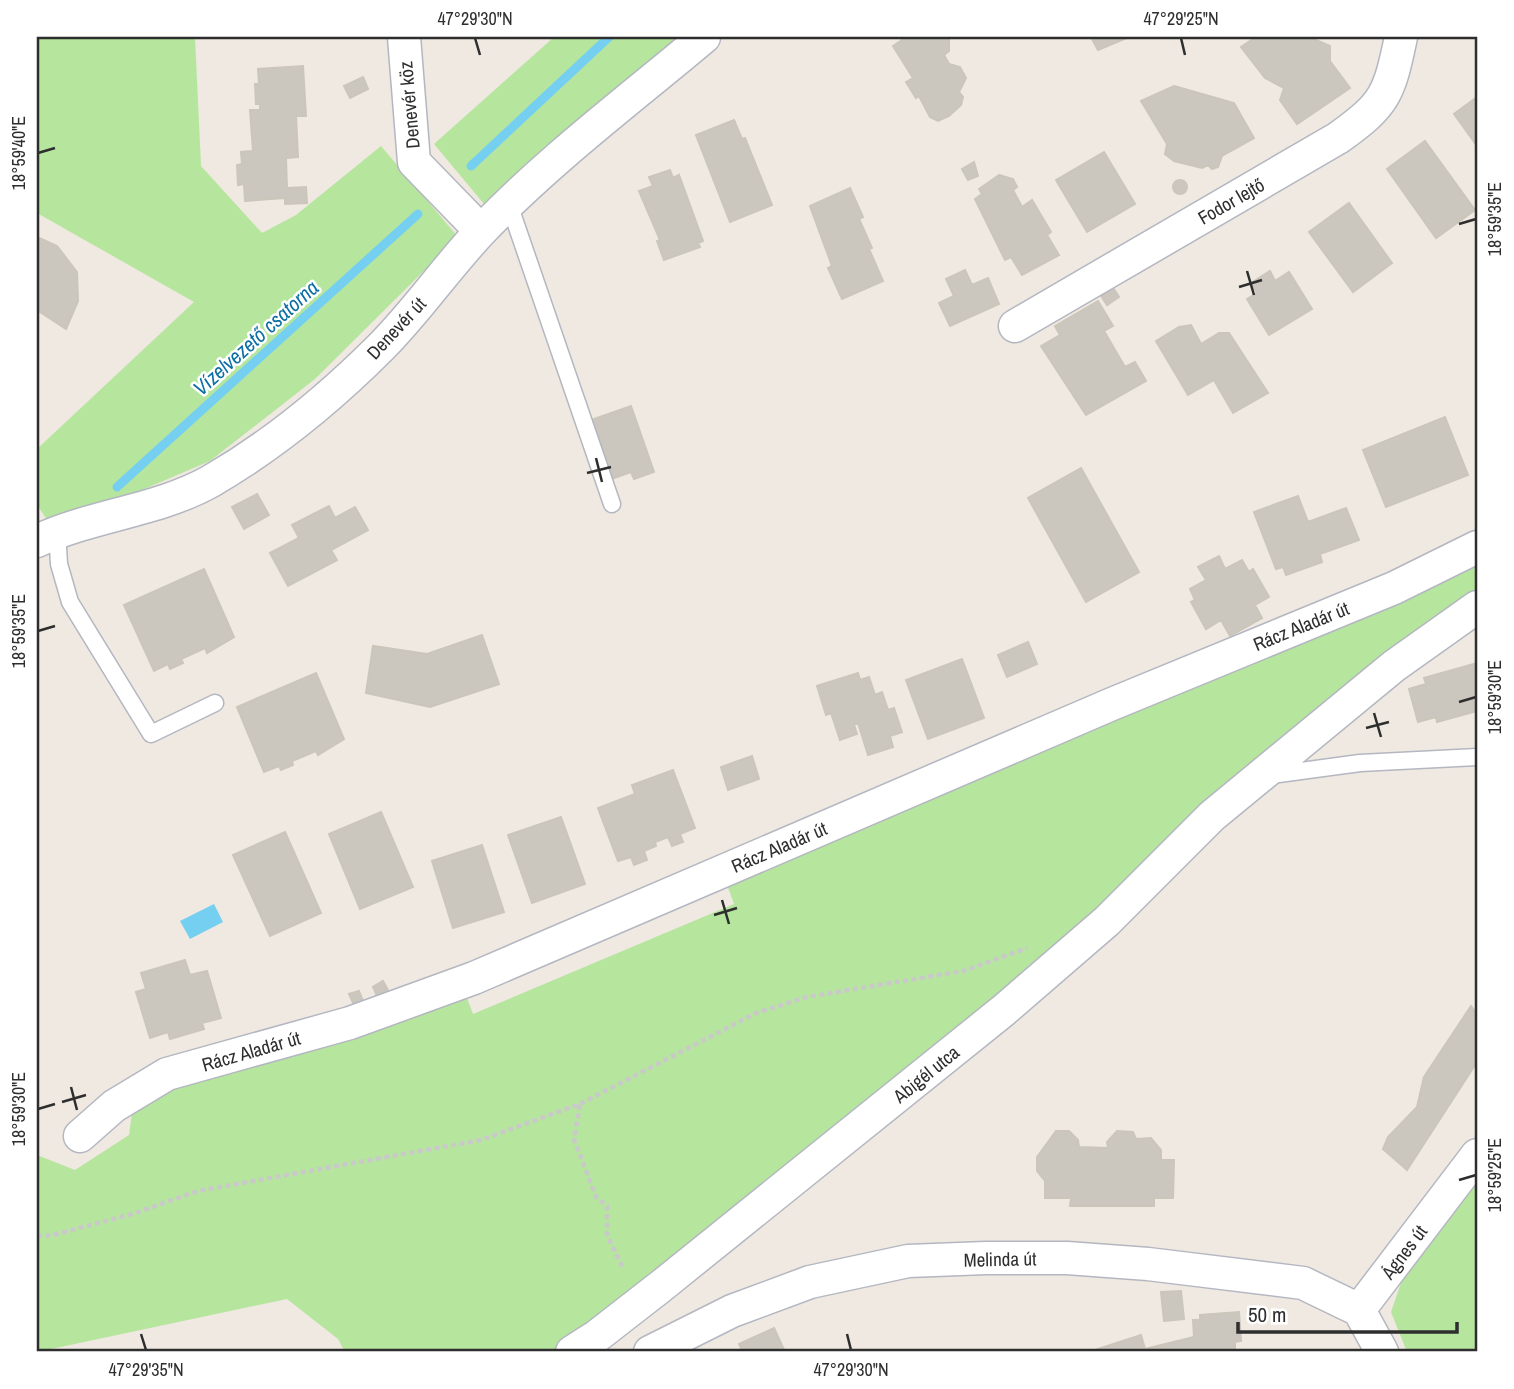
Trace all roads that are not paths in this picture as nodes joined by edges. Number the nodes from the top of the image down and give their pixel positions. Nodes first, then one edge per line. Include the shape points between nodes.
1 (404, 37) edge
2 (704, 37) edge
3 (1401, 37) edge
4 (509, 204) junction
5 (481, 231) junction
6 (1015, 326) dead end
7 (611, 503) dead end
8 (47, 536) edge
9 (1477, 547) edge
10 (1477, 607) edge
11 (215, 703) dead end
12 (1477, 757) edge
13 (1262, 776) junction
14 (80, 1136) dead end
15 (1477, 1155) edge
16 (1359, 1310) junction
17 (572, 1352) edge
18 (650, 1352) edge
19 (1382, 1352) edge

1 - 5 street, Denevér köz via 414,162
2 - 4 street, Denevér út
3 - 6 street, Fodor lejtő via 1387,92 1367,118
4 - 5 street, Denevér út
4 - 7 lane
5 - 8 street, Denevér út via 381,347 265,447 209,482
8 - 11 lane via 70,602 151,734
9 - 14 street, Rácz Aladár út via 1394,588 474,978 350,1023 167,1074 114,1107
10 - 13 street via 1394,666
12 - 13 lane via 1360,763
13 - 17 street, Abigél utca via 1212,816 1107,921 1004,1010
15 - 16 street, Ágnes út
16 - 18 street, Melinda út via 1303,1283 1245,1274 1067,1258 908,1261 797,1286 732,1311
16 - 19 street

